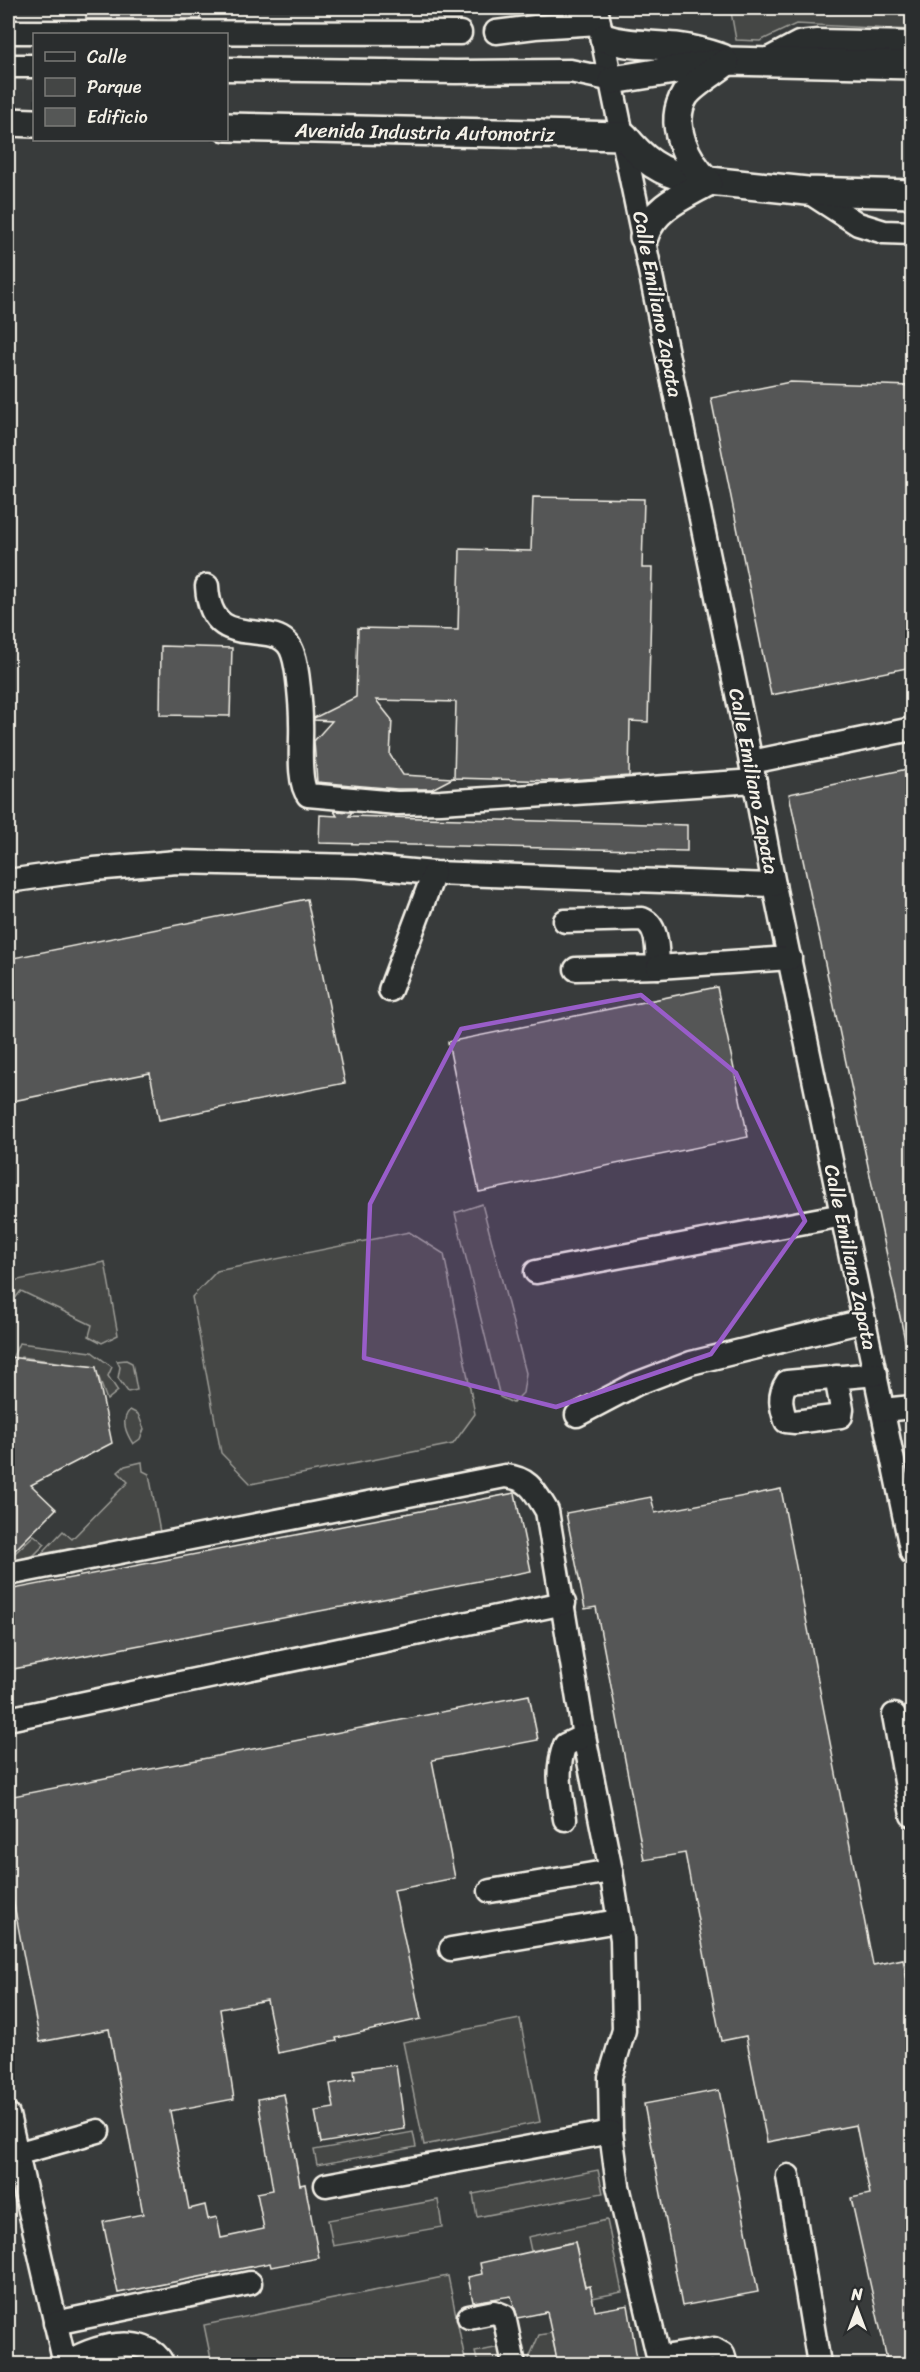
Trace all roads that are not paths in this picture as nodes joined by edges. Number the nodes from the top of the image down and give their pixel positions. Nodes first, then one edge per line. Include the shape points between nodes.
1 (600, 23) edge
2 (8, 32) edge
3 (496, 32) dead end
4 (460, 33) dead end
5 (912, 43) edge
6 (729, 61) junction
7 (763, 62) junction
8 (912, 65) edge
9 (8, 66) edge
10 (33, 66) edge
11 (228, 69) edge
12 (613, 80) junction
13 (8, 122) edge
14 (33, 123) edge
15 (228, 128) edge
16 (624, 136) junction
17 (708, 182) junction
18 (807, 191) junction
19 (912, 194) edge
20 (912, 233) edge
21 (644, 237) junction
22 (207, 586) dead end
23 (912, 729) edge
24 (753, 771) junction
25 (434, 873) junction
26 (8, 881) edge
27 (774, 885) junction
28 (565, 921) dead end
29 (790, 958) junction
30 (658, 967) junction
31 (576, 969) dead end
32 (390, 990) dead end
33 (843, 1215) junction
34 (536, 1272) dead end
35 (864, 1321) junction
36 (876, 1374) junction
37 (836, 1377) dead end
38 (912, 1407) edge
39 (883, 1410) junction
40 (577, 1415) dead end
41 (912, 1554) edge
42 (8, 1574) edge
43 (564, 1603) junction
44 (894, 1715) dead end
45 (8, 1719) edge
46 (584, 1736) junction
47 (911, 1802) edge
48 (565, 1819) dead end
49 (611, 1871) junction
50 (490, 1891) dead end
51 (618, 1921) junction
52 (451, 1949) dead end
53 (8, 2115) edge
54 (99, 2131) dead end
55 (611, 2132) junction
56 (16, 2154) junction
57 (788, 2176) dead end
58 (326, 2185) dead end
59 (250, 2283) dead end
60 (469, 2317) dead end
61 (55, 2323) junction
62 (659, 2361) edge
63 (66, 2364) edge
64 (163, 2364) edge
65 (514, 2364) edge
66 (726, 2364) edge
67 (819, 2364) edge

1 - 3 street
1 - 6 main road via 620,44 674,46
1 - 12 street, Calle Emiliano Zapata
2 - 4 street
5 - 7 street via 799,43
6 - 7 main road
6 - 12 main road
6 - 17 main road via 686,94 681,106 683,146 689,161
7 - 8 main road
9 - 10 street
11 - 12 street via 570,71
12 - 16 street, Calle Emiliano Zapata
13 - 14 main road
15 - 16 main road, Avenida Industria Automotriz
16 - 17 main road via 640,156 655,166 673,175
16 - 21 street, Calle Emiliano Zapata
17 - 18 main road
17 - 21 main road via 662,210 647,226
18 - 19 main road
18 - 20 street via 858,224 884,232
21 - 24 street, Calle Emiliano Zapata
22 - 24 street via 212,616 226,628 270,635 287,643 293,654 301,720 302,785 308,795 397,803 441,802
23 - 24 street
24 - 27 street, Calle Emiliano Zapata
25 - 26 street via 358,866 177,862
25 - 27 street
25 - 32 street
27 - 29 street, Calle Emiliano Zapata
28 - 30 street via 647,921 655,932
29 - 30 street
29 - 33 street, Calle Emiliano Zapata
30 - 31 street
33 - 34 street
33 - 35 street, Calle Emiliano Zapata
35 - 36 street, Calle Emiliano Zapata
35 - 40 street via 691,1364 636,1384
36 - 37 street
36 - 39 street, Calle Emiliano Zapata
38 - 39 street
39 - 41 street, Calle Emiliano Zapata
42 - 43 street via 511,1477 533,1488 547,1511
43 - 45 street
43 - 46 street
44 - 47 street
46 - 48 street via 565,1745 559,1759
46 - 49 street
49 - 50 street
49 - 51 street
51 - 52 street
51 - 55 street via 622,1939 624,2030 610,2077
53 - 56 street
54 - 56 street
55 - 58 street
55 - 62 street via 618,2186
56 - 61 street
57 - 67 street
59 - 61 street
60 - 65 street via 494,2312 504,2316
61 - 63 street
62 - 66 street via 714,2349 723,2354
63 - 64 street via 95,2350 132,2344 152,2351

